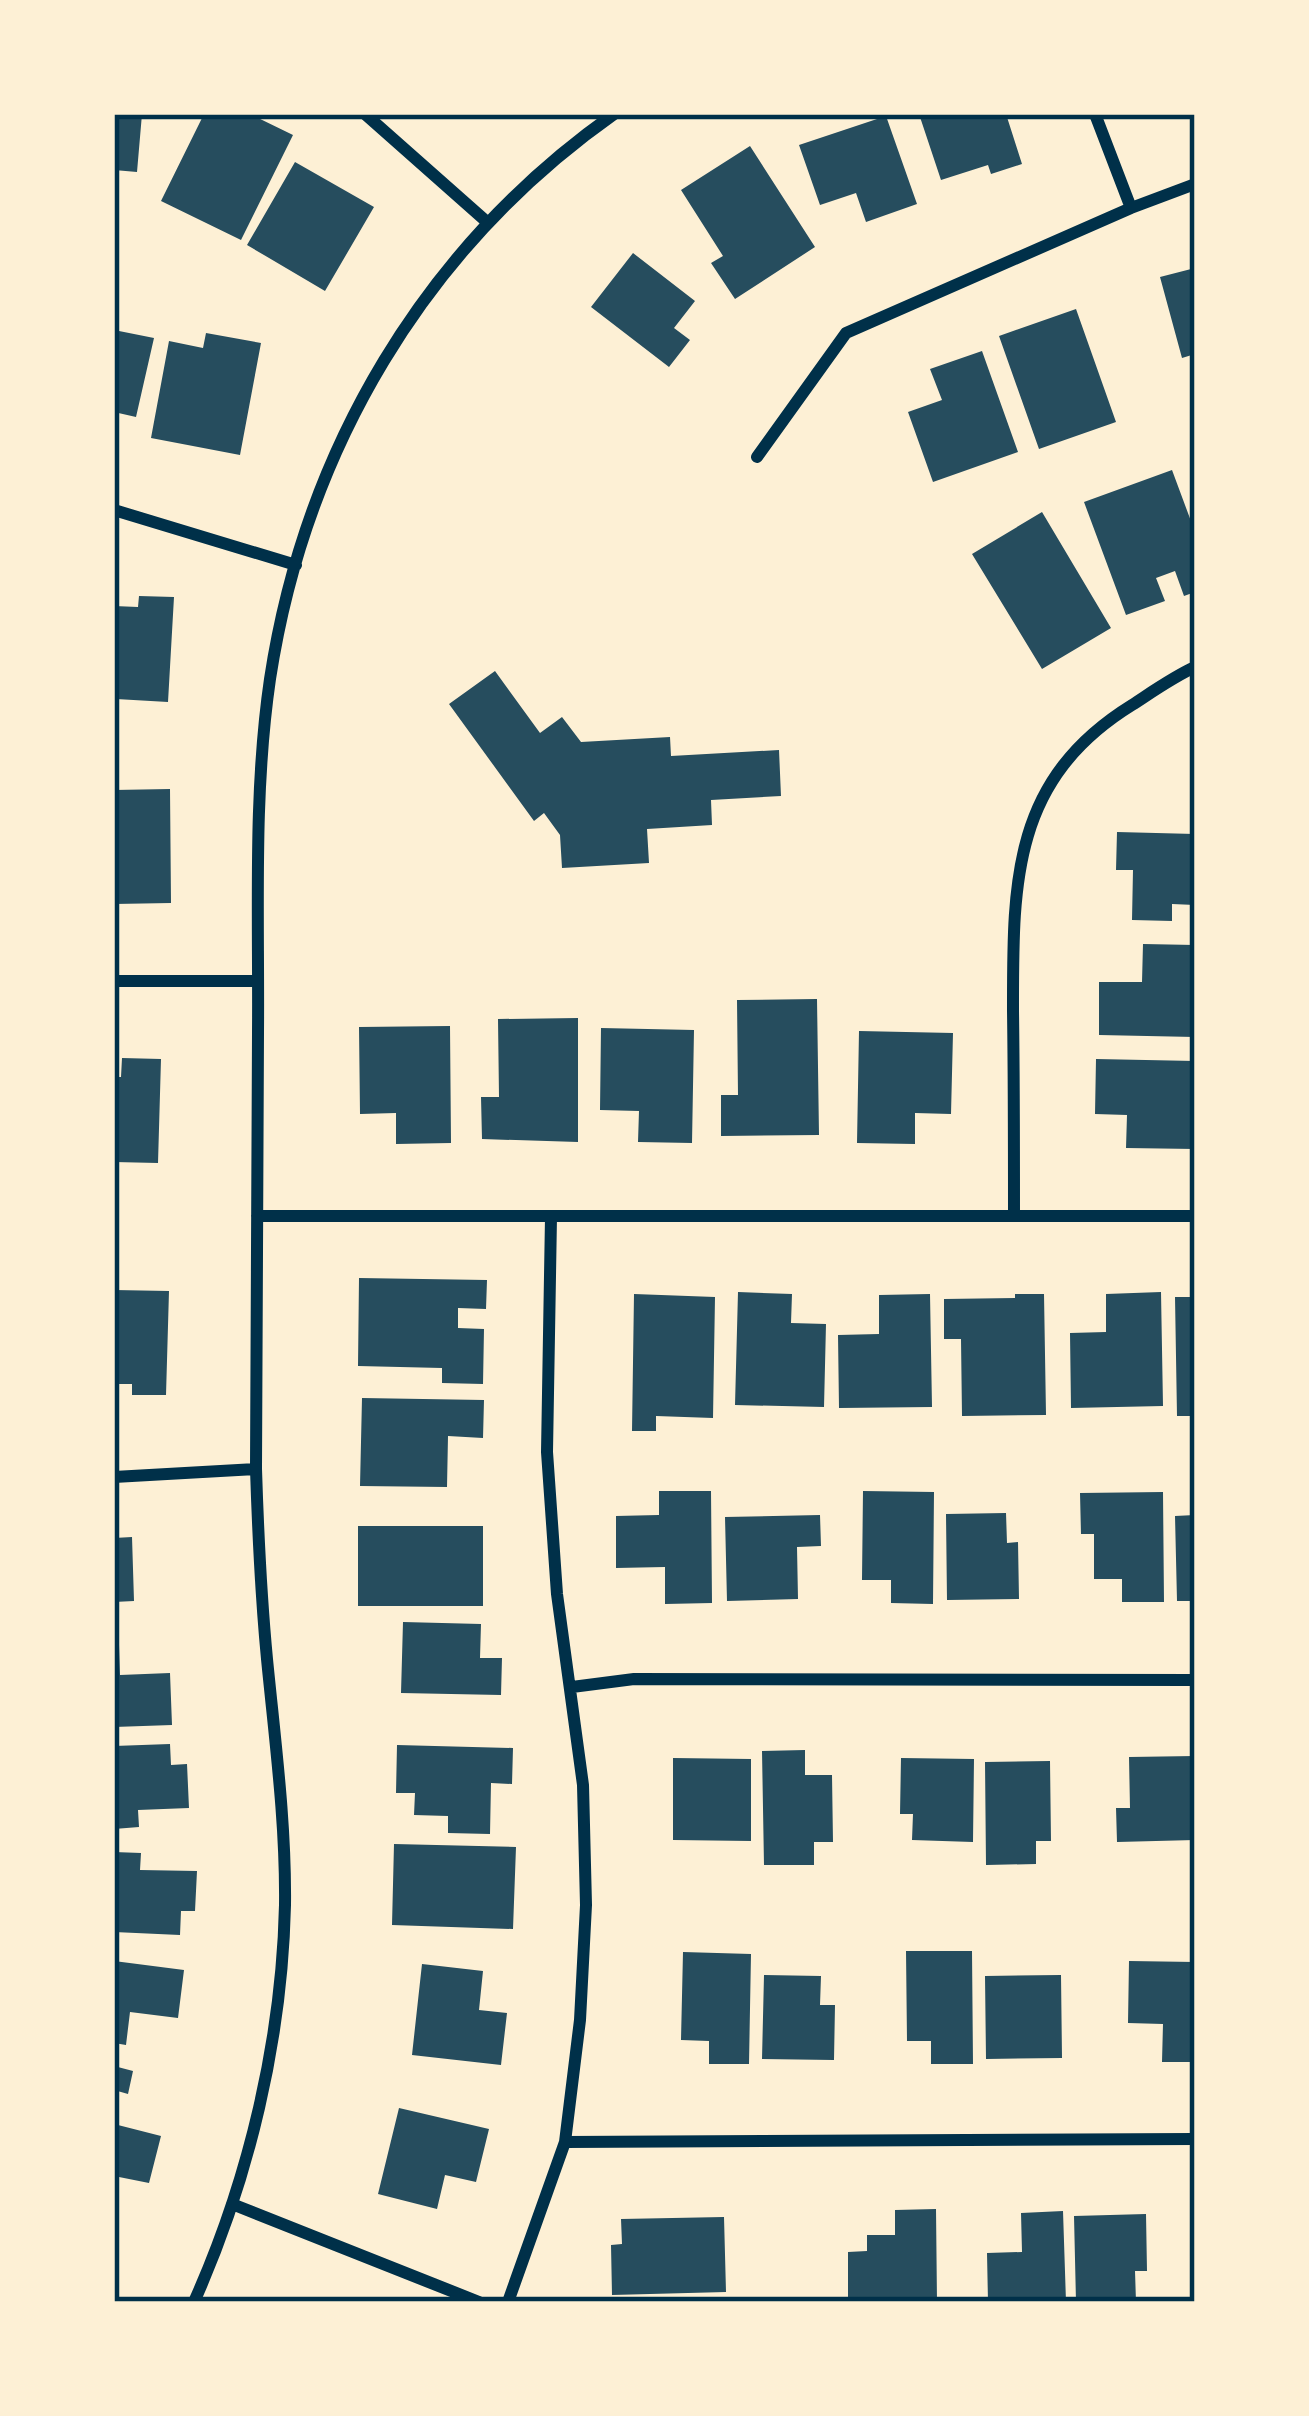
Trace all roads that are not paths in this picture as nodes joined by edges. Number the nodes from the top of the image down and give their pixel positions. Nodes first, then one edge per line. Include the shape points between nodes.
1 (365, 114) edge
2 (614, 114) edge
3 (1095, 114) edge
4 (1195, 184) edge
5 (1131, 208) junction
6 (487, 222) junction
7 (757, 457) dead end
8 (114, 510) edge
9 (296, 565) junction
10 (1195, 668) edge
11 (114, 980) edge
12 (259, 981) junction
13 (1014, 1214) junction
14 (257, 1216) junction
15 (1195, 1216) edge
16 (551, 1217) junction
17 (256, 1468) junction
18 (114, 1477) edge
19 (1195, 1680) edge
20 (572, 1687) junction
21 (1195, 2139) edge
22 (565, 2142) junction
23 (232, 2204) junction
24 (194, 2302) edge
25 (479, 2302) edge
26 (508, 2302) edge

1 - 6 street
2 - 6 street
3 - 5 street
4 - 5 street
5 - 7 street via 846,333
6 - 9 street via 360,400 330,460
8 - 9 street
9 - 12 street via 263,752
10 - 13 street via 1101,723 1060,767 1033,813 1013,912
11 - 12 street
12 - 14 street
13 - 15 street
13 - 16 street
14 - 16 street
14 - 17 street
16 - 20 street via 548,1452
17 - 18 street
17 - 23 street via 285,1907 261,2098
19 - 20 street via 634,1679
20 - 22 street via 586,1905
21 - 22 street
22 - 26 street
23 - 24 street
23 - 25 street

